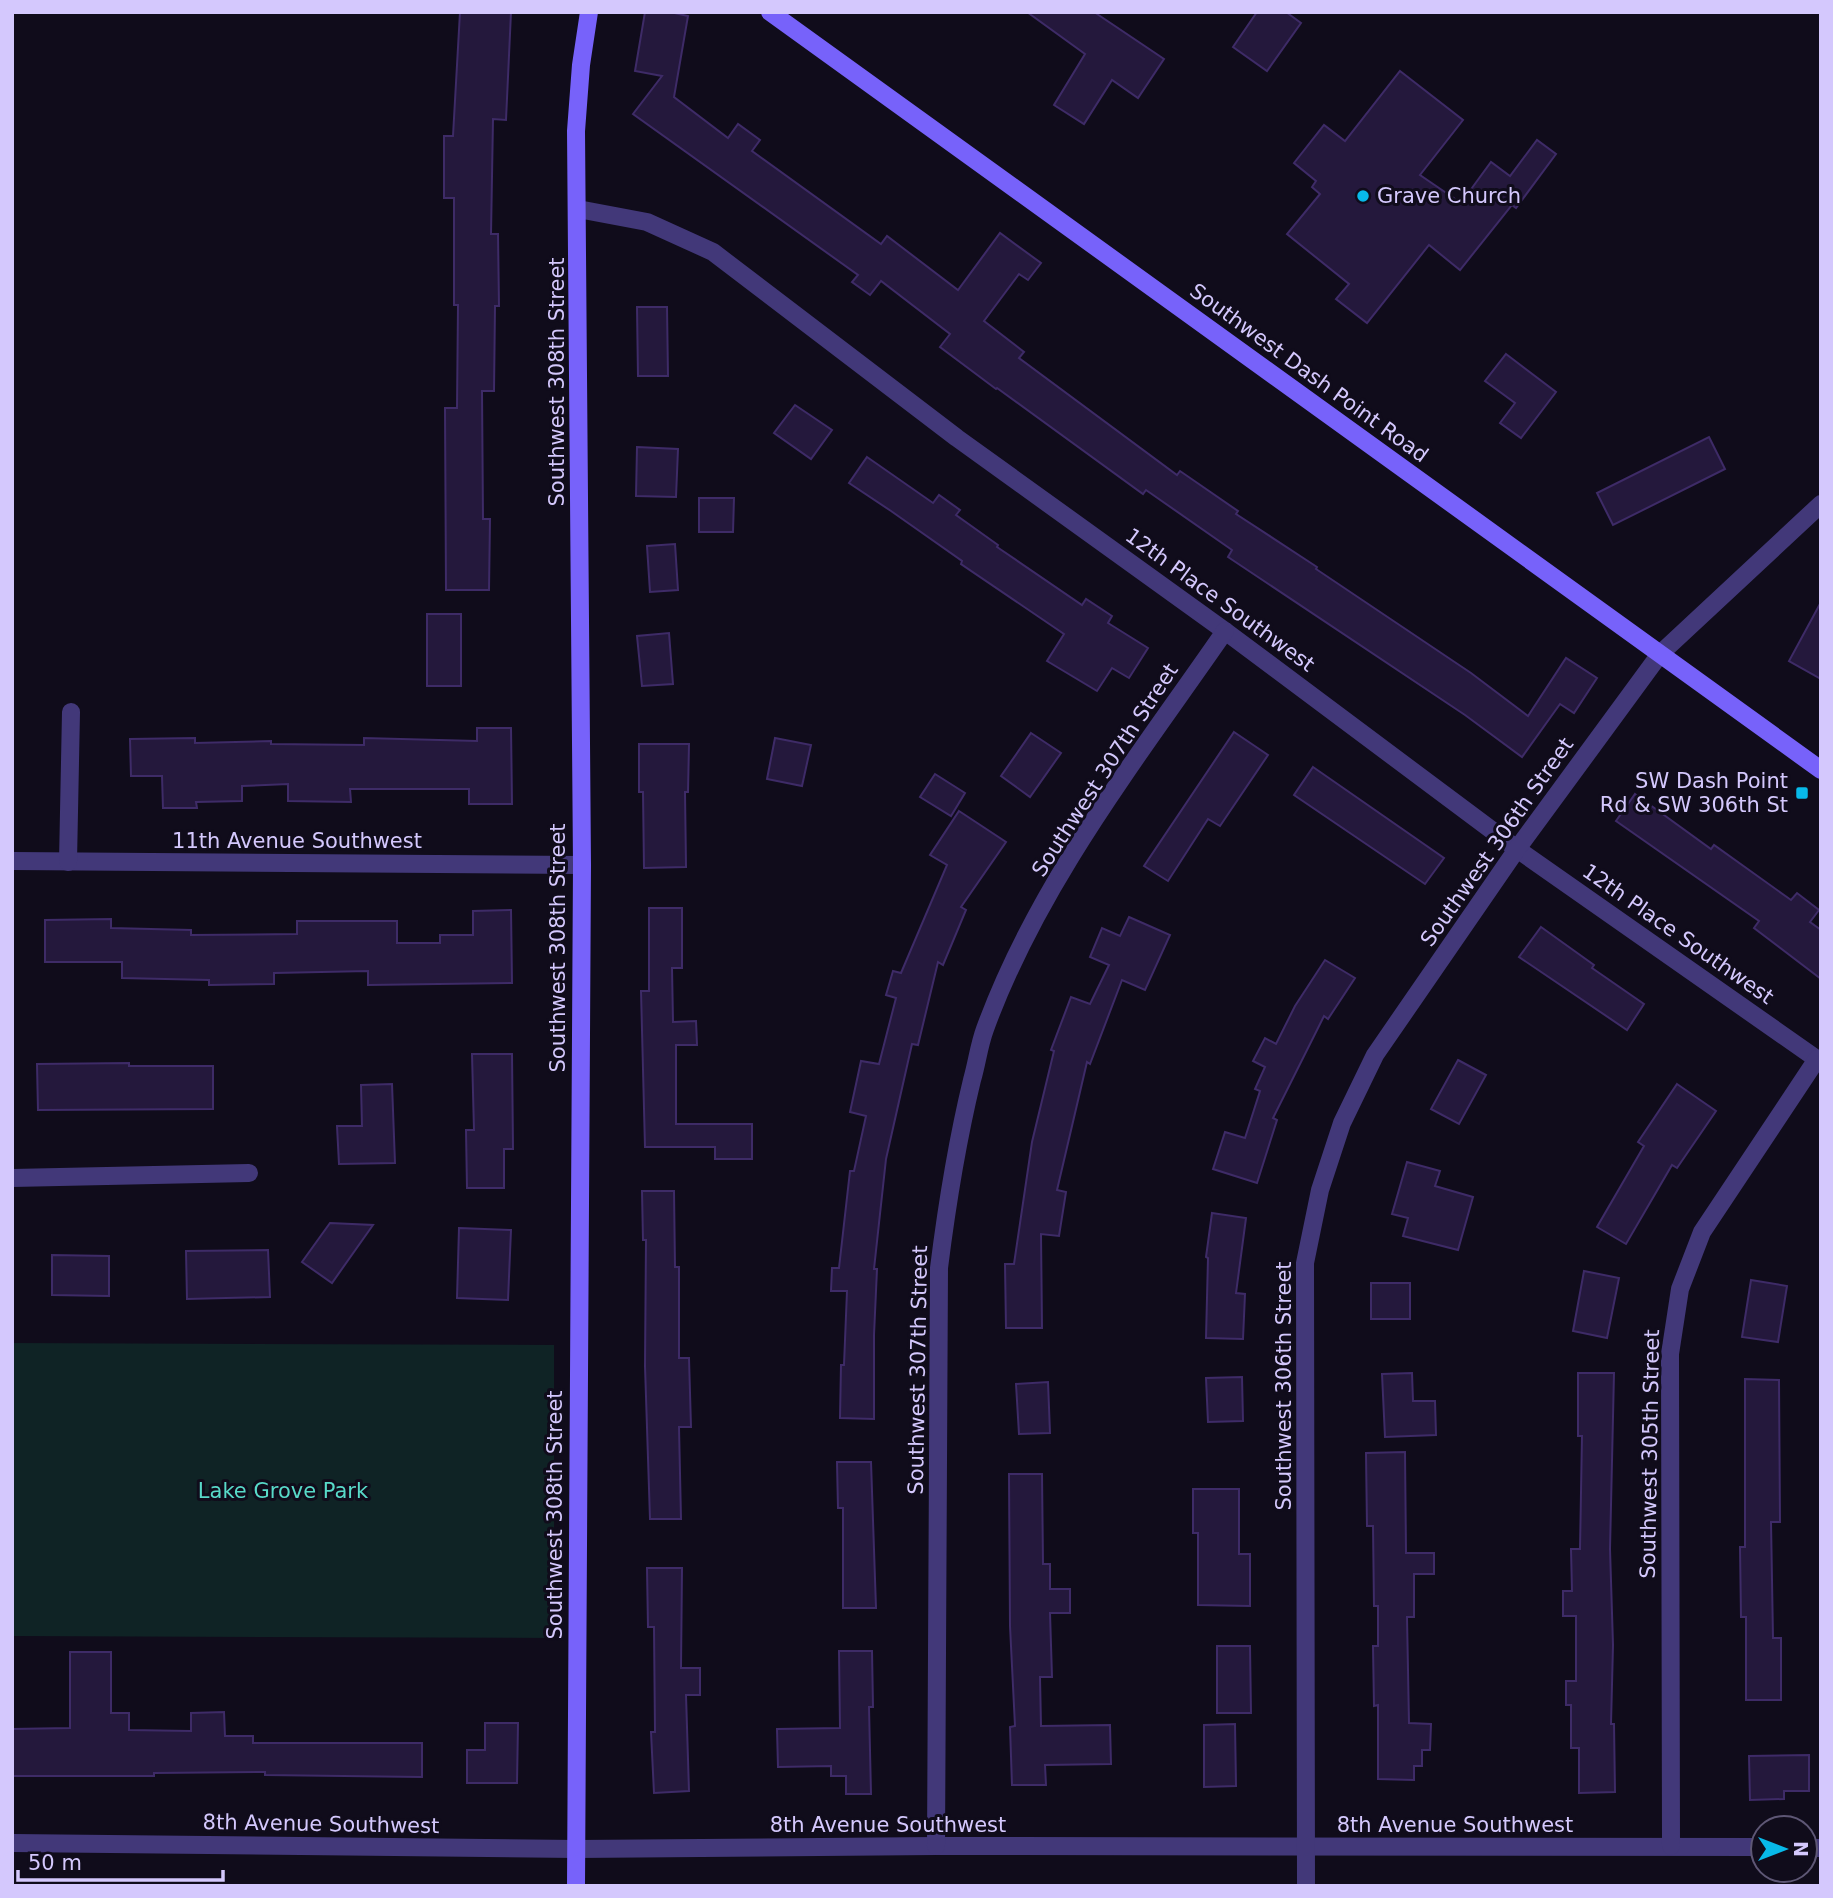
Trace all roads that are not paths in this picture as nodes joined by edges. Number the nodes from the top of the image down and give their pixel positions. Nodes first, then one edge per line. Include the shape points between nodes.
1 (589, 12) edge
2 (770, 12) edge
3 (578, 209) junction
4 (1821, 504) edge
5 (1224, 631) junction
6 (1660, 654) junction
7 (71, 712) dead end
8 (1821, 770) edge
9 (1517, 849) junction
10 (12, 861) edge
11 (68, 862) junction
12 (582, 865) junction
13 (1819, 1060) edge
14 (249, 1173) dead end
15 (12, 1178) edge
16 (12, 1843) edge
17 (936, 1846) junction
18 (1671, 1846) junction
19 (1749, 1847) edge
20 (1307, 1848) junction
21 (576, 1849) junction
22 (576, 1886) edge
23 (1306, 1886) edge

1 - 3 street, Southwest 308th Street via 576,131
2 - 6 street, Southwest Dash Point Road
3 - 5 street, 12th Place Southwest via 647,222 713,252 957,438
3 - 12 street, Southwest 308th Street
4 - 6 street, Southwest 306th Street
5 - 9 street, 12th Place Southwest
5 - 17 street, Southwest 307th Street via 1071,855 1023,944 985,1030 966,1106 939,1268
6 - 8 street, Southwest Dash Point Road
6 - 9 street, Southwest 306th Street
7 - 11 street
9 - 13 street, 12th Place Southwest
9 - 20 street, Southwest 306th Street via 1376,1055 1342,1123 1320,1190 1304,1263
10 - 11 street, 11th Avenue Southwest
11 - 12 street, 11th Avenue Southwest
12 - 21 street, Southwest 308th Street
13 - 18 street, Southwest 305th Street via 1702,1232 1680,1289 1670,1354
14 - 15 street
16 - 21 street, 8th Avenue Southwest
17 - 20 street, 8th Avenue Southwest
17 - 21 street, 8th Avenue Southwest
18 - 19 street, 8th Avenue Southwest
18 - 20 street, 8th Avenue Southwest
20 - 23 street, Southwest 306th Street
21 - 22 street, Southwest 308th Street

